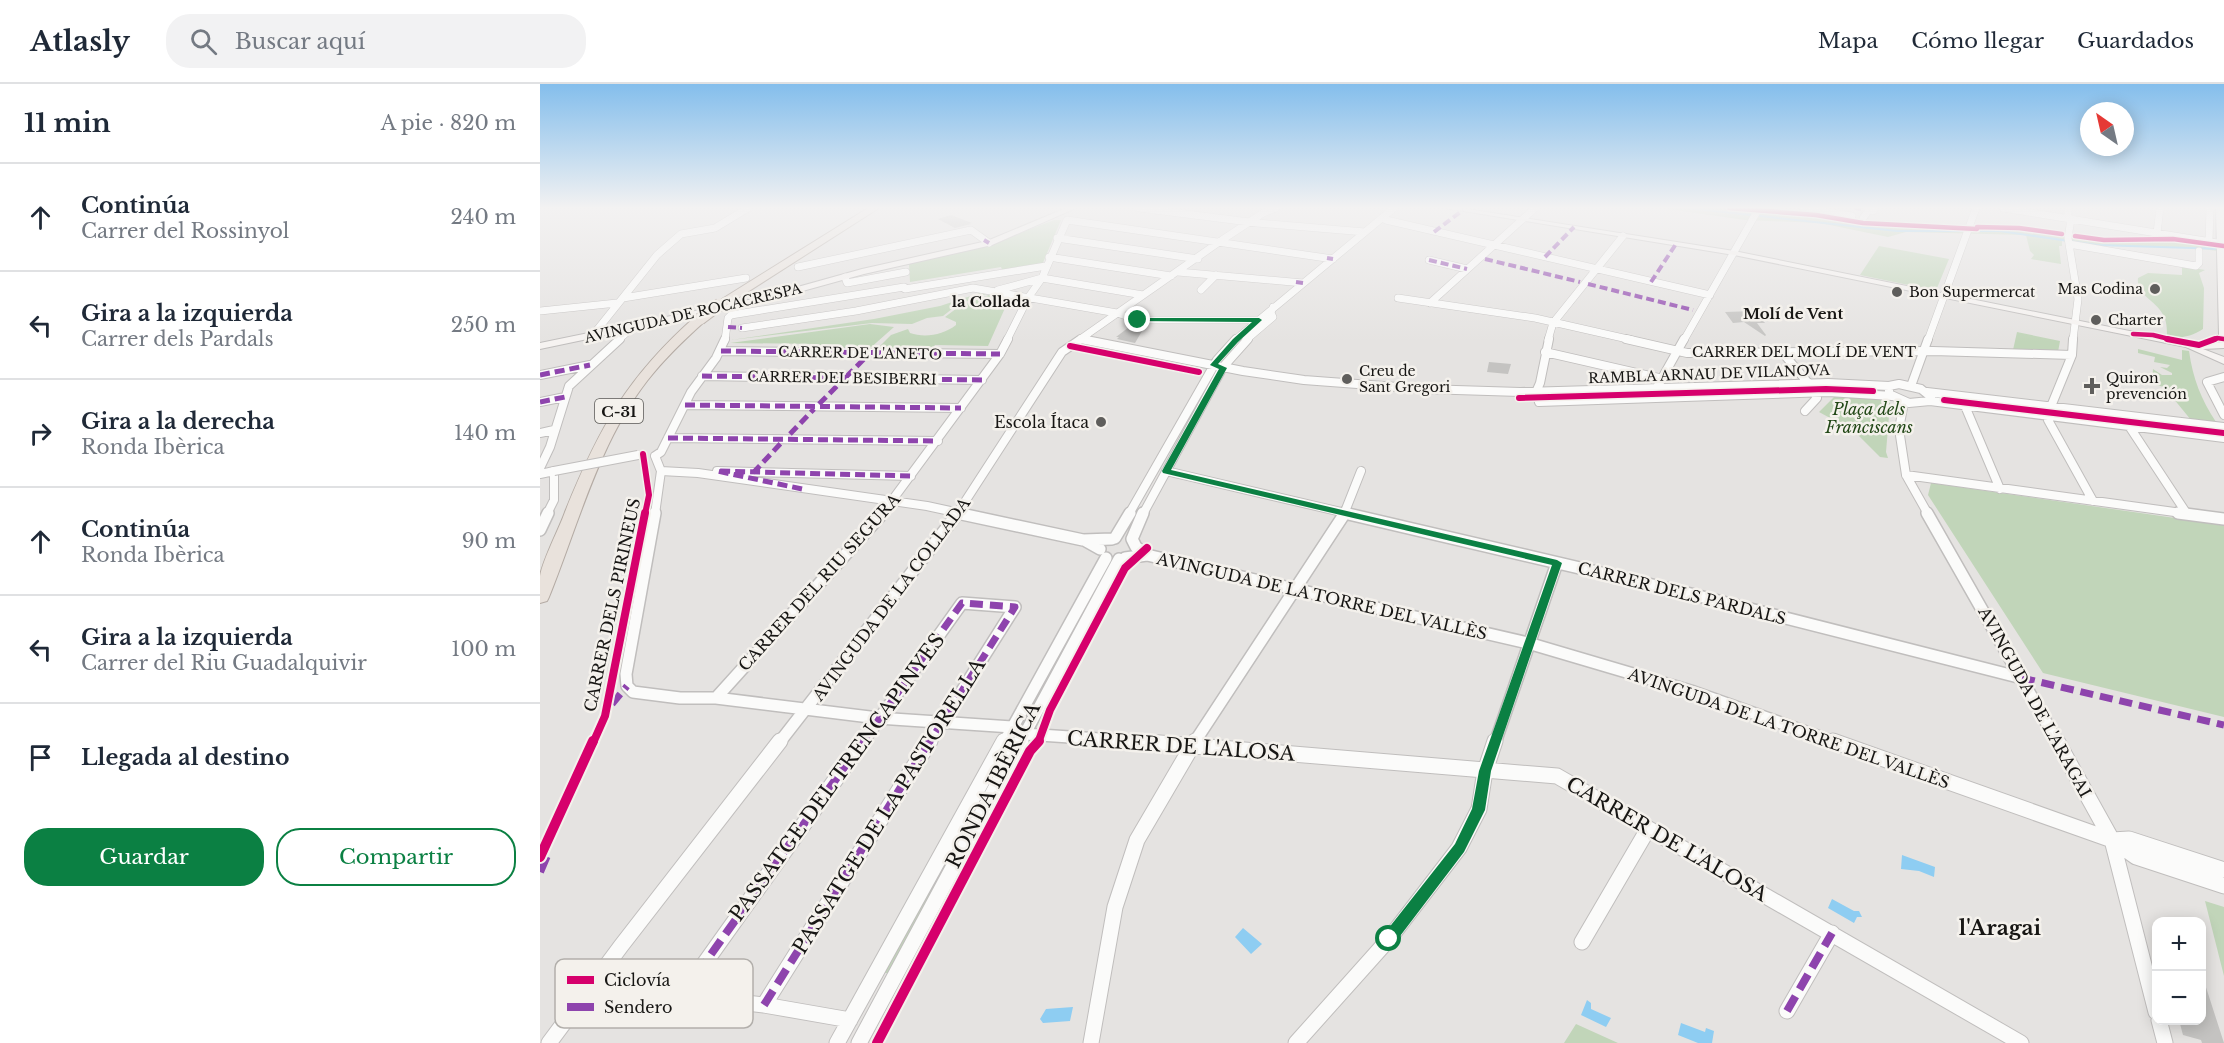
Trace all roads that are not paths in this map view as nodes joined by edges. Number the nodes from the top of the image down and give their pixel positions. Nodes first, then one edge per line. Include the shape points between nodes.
1 (660, 253) edge
2 (803, 253) edge
3 (865, 253) edge
4 (946, 253) edge
5 (1051, 253) edge
6 (1155, 253) edge
7 (1206, 253) edge
8 (1292, 253) edge
9 (1340, 253) edge
10 (1485, 253) edge
11 (1527, 253) edge
12 (1609, 253) edge
13 (1734, 253) joint
14 (1961, 253) edge
15 (2071, 253) edge
16 (2129, 253) edge
17 (2199, 253) edge
18 (2222, 253) edge
19 (1049, 257) junction
20 (1197, 259) junction
21 (1333, 259) junction
22 (1430, 260) dead end
23 (906, 262) junction
24 (1046, 266) junction
25 (798, 267) dead end
26 (1467, 269) junction
27 (1596, 269) junction
28 (906, 272) junction
29 (1178, 272) junction
30 (1216, 275) junction
31 (1171, 276) junction
32 (845, 277) junction
33 (746, 278) dead end
34 (1042, 279) junction
35 (1303, 283) junction
36 (904, 288) junction
37 (1201, 290) dead end
38 (992, 292) junction
39 (1143, 295) junction
40 (1710, 295) junction
41 (1945, 296) junction
42 (1028, 298) junction
43 (1398, 298) dead end
44 (620, 301) junction
45 (904, 301) junction
46 (1430, 303) junction
47 (1273, 307) junction
48 (540, 311) edge
49 (1117, 313) junction
50 (1132, 318) junction
51 (1107, 320) junction
52 (1259, 320) junction
53 (1553, 323) junction
54 (2075, 323) junction
55 (633, 327) junction
56 (742, 328) dead end
57 (593, 335) junction
58 (2224, 335) edge
59 (1081, 339) junction
60 (2219, 344) edge
61 (540, 346) edge
62 (721, 351) junction
63 (1678, 351) junction
64 (1926, 351) junction
65 (2206, 351) junction
66 (1545, 352) junction
67 (1782, 352) junction
68 (1000, 354) junction
69 (2072, 356) junction
70 (2224, 361) edge
71 (590, 365) junction
72 (1218, 366) junction
73 (2224, 372) edge
74 (540, 375) edge
75 (702, 376) junction
76 (2224, 376) edge
77 (1663, 379) junction
78 (982, 380) junction
79 (1809, 384) junction
80 (1889, 386) junction
81 (1911, 386) junction
82 (1656, 389) junction
83 (1536, 392) junction
84 (1927, 392) junction
85 (1814, 393) junction
86 (1892, 396) junction
87 (565, 397) junction
88 (1663, 398) junction
89 (1930, 401) junction
90 (540, 402) edge
91 (1904, 402) junction
92 (685, 405) junction
93 (1965, 406) junction
94 (961, 408) junction
95 (1805, 411) dead end
96 (2049, 411) junction
97 (2224, 415) edge
98 (2129, 426) junction
99 (2224, 427) edge
100 (554, 430) junction
101 (540, 433) edge
102 (668, 438) junction
103 (2224, 438) edge
104 (938, 441) junction
105 (545, 448) edge
106 (655, 456) junction
107 (540, 468) edge
108 (554, 471) junction
109 (661, 471) junction
110 (1166, 471) junction
111 (1361, 471) dead end
112 (540, 474) edge
113 (1906, 475) junction
114 (911, 476) junction
115 (802, 489) junction
116 (2000, 489) junction
117 (894, 501) junction
118 (2093, 501) junction
119 (958, 513) junction
120 (1345, 513) junction
121 (2187, 514) junction
122 (2224, 519) edge
123 (540, 530) edge
124 (1114, 538) junction
125 (1083, 540) junction
126 (1138, 547) junction
127 (1103, 553) junction
128 (1122, 558) junction
129 (1557, 563) junction
130 (1294, 589) junction
131 (540, 597) edge
132 (1015, 607) joint
133 (1528, 644) junction
134 (2022, 678) junction
135 (627, 687) joint
136 (716, 698) junction
137 (806, 711) junction
138 (878, 718) junction
139 (942, 724) junction
140 (1018, 731) junction
141 (1193, 745) junction
142 (1485, 771) junction
143 (1648, 829) junction
144 (2112, 840) junction
145 (2224, 870) edge
146 (2224, 886) edge
147 (1832, 933) junction
148 (1582, 942) dead end
149 (612, 959) edge
150 (707, 959) edge
151 (2152, 993) edge
152 (753, 1004) edge
153 (764, 1005) junction
154 (1787, 1011) dead end
155 (850, 1020) junction
156 (2160, 1025) edge
157 (560, 1028) edge
158 (549, 1043) edge
159 (837, 1043) edge
160 (860, 1043) edge
161 (1091, 1043) edge
162 (1296, 1043) edge
163 (2020, 1043) edge
164 (2165, 1043) edge

1 - 44 street
2 - 131 highway, C-31, bridge via 720,304 657,357 624,401 596,456
3 - 25 street
4 - 23 street, AVINGUDA DE ROCACRESPA
5 - 19 street, CARRER DEL RIU SEGURA
6 - 20 street
7 - 20 street, AVINGUDA DE LA COLLADA
8 - 21 street
9 - 21 street, RONDA IBÈRICA
10 - 26 street
11 - 27 street
12 - 27 street
13 - 40 street
13 - 41 street
14 - 41 street
15 - 54 street via 2078,299
16 - 17 street via 2196,266
18 - 58 street
19 - 24 street, CARRER DEL RIU SEGURA
19 - 31 street
20 - 29 street, AVINGUDA DE LA COLLADA
21 - 35 street, RONDA IBÈRICA
22 - 26 street
23 - 28 street
23 - 32 street, AVINGUDA DE ROCACRESPA
24 - 34 street, CARRER DEL RIU SEGURA
24 - 36 street
26 - 46 street
27 - 40 street
27 - 53 street
28 - 32 street via 847,283
28 - 36 street
29 - 30 street
29 - 31 street, AVINGUDA DE LA COLLADA
30 - 35 street
30 - 37 street
31 - 39 street, AVINGUDA DE LA COLLADA
32 - 55 street, AVINGUDA DE ROCACRESPA
33 - 44 street
34 - 38 street
34 - 39 street
34 - 42 street, CARRER DEL RIU SEGURA
35 - 47 street, RONDA IBÈRICA
36 - 45 street
36 - 62 street via 731,315
38 - 42 street
38 - 45 street via 973,288
39 - 49 street, AVINGUDA DE LA COLLADA
40 - 63 street
41 - 54 street
41 - 64 street
42 - 49 street
42 - 68 street, CARRER DEL RIU SEGURA
43 - 46 street, CARRER DEL MOLÍ DE VENT
44 - 48 street
44 - 57 street
45 - 56 street
46 - 53 street, CARRER DEL MOLÍ DE VENT
47 - 52 street, RONDA IBÈRICA
47 - 72 street, RONDA IBÈRICA via 1273,317
49 - 50 street
49 - 51 street, AVINGUDA DE LA COLLADA
50 - 51 street
50 - 52 street
51 - 59 street, AVINGUDA DE LA COLLADA
52 - 72 street, RONDA IBÈRICA via 1235,340
53 - 63 street, CARRER DEL MOLÍ DE VENT
53 - 66 street
54 - 65 street
54 - 69 street
55 - 57 street, AVINGUDA DE ROCACRESPA
55 - 71 street
57 - 61 street, AVINGUDA DE ROCACRESPA
58 - 60 street
59 - 72 street, RAMBLA ARNAU DE VILANOVA
59 - 119 street, AVINGUDA DE LA COLLADA via 1062,352
60 - 65 street
62 - 68 street, CARRER DE L'ANETO
62 - 75 street
63 - 67 street, CARRER DEL MOLÍ DE VENT
63 - 77 street
64 - 67 street, CARRER DEL MOLÍ DE VENT
64 - 69 street, CARRER DEL MOLÍ DE VENT
64 - 81 street
65 - 70 street
65 - 73 street
66 - 77 street
66 - 83 street
67 - 79 street
68 - 78 street, CARRER DEL RIU SEGURA
69 - 96 street
71 - 74 street
71 - 87 street via 569,386
72 - 83 street, RAMBLA ARNAU DE VILANOVA via 1304,380
72 - 110 street, RONDA IBÈRICA
72 - 124 street, RONDA IBÈRICA
75 - 78 street, CARRER DEL BESIBERRI
75 - 92 street
76 - 97 street via 2207,382
77 - 82 street
78 - 94 street, CARRER DEL RIU SEGURA
79 - 80 street, RAMBLA ARNAU DE VILANOVA
79 - 82 street, RAMBLA ARNAU DE VILANOVA
79 - 85 street
80 - 81 street
80 - 86 street
81 - 84 street
82 - 83 street, RAMBLA ARNAU DE VILANOVA
82 - 88 street
83 - 88 street, RAMBLA ARNAU DE VILANOVA via 1539,402
84 - 89 street
84 - 96 street
85 - 86 street, RAMBLA ARNAU DE VILANOVA
85 - 88 street, RAMBLA ARNAU DE VILANOVA
85 - 95 street via 1817,398
86 - 91 street
87 - 90 street
87 - 100 street
89 - 91 street
89 - 93 street
91 - 113 street, AVINGUDA DE L'ARAGAI via 1899,429
92 - 94 street
92 - 102 street
93 - 96 street
93 - 116 street
94 - 104 street, CARRER DEL RIU SEGURA
96 - 98 street
96 - 99 street
96 - 118 street via 2048,420
98 - 103 street
98 - 121 street
100 - 101 street
100 - 105 street
102 - 104 street
102 - 106 street
104 - 114 street, CARRER DEL RIU SEGURA
105 - 107 street
106 - 108 street, bridge via 643,454
106 - 109 street
108 - 112 street
108 - 123 street via 554,500
109 - 115 street
109 - 135 street, CARRER DELS PIRINEUS via 626,674
110 - 120 street, CARRER DELS PARDALS
110 - 126 street, RONDA IBÈRICA via 1135,528
111 - 120 street
113 - 116 street
113 - 134 street, AVINGUDA DE L'ARAGAI
114 - 115 street via 717,471
114 - 117 street, CARRER DEL RIU SEGURA
115 - 117 street
116 - 118 street
117 - 119 street
117 - 136 street, CARRER DEL RIU SEGURA
118 - 121 street
119 - 125 street
119 - 137 street, AVINGUDA DE LA COLLADA
120 - 129 street, CARRER DELS PARDALS
120 - 130 street
121 - 122 street
124 - 125 street
124 - 126 street
124 - 127 street, RONDA IBÈRICA
125 - 127 street
126 - 128 street, AVINGUDA DE LA TORRE DEL VALLÈS
126 - 130 street, AVINGUDA DE LA TORRE DEL VALLÈS
127 - 128 street
127 - 140 street, RONDA IBÈRICA
128 - 140 street, RONDA IBÈRICA
129 - 133 street
129 - 134 street, CARRER DELS PARDALS
130 - 133 street, AVINGUDA DE LA TORRE DEL VALLÈS
130 - 141 street
132 - 138 street, PASSATGE DEL TRENCAPINYES via 962,603
132 - 139 street, PASSATGE DE LA PASTORELLA
133 - 142 street
133 - 144 street, AVINGUDA DE LA TORRE DEL VALLÈS via 1694,692
134 - 144 street, AVINGUDA DE L'ARAGAI
135 - 136 street, CARRER DE L'ALOSA via 633,692 680,698
136 - 137 street, CARRER DE L'ALOSA
137 - 138 street, CARRER DE L'ALOSA
137 - 149 street, AVINGUDA DE LA COLLADA
138 - 139 street, CARRER DE L'ALOSA
138 - 150 street, PASSATGE DEL TRENCAPINYES
139 - 140 street, CARRER DE L'ALOSA
139 - 153 street, PASSATGE DE LA PASTORELLA
140 - 141 street, CARRER DE L'ALOSA
140 - 155 street, RONDA IBÈRICA
140 - 160 street, RONDA IBÈRICA
141 - 142 street, CARRER DE L'ALOSA
141 - 161 street via 1137,840 1115,907
142 - 143 street, CARRER DE L'ALOSA via 1557,776
142 - 162 street via 1479,810 1459,848 1389,939
143 - 147 street, CARRER DE L'ALOSA
143 - 148 street
144 - 145 street, AVINGUDA DE LA TORRE DEL VALLÈS via 2129,838
144 - 146 street, AVINGUDA DE LA TORRE DEL VALLÈS via 2136,857
144 - 151 street, AVINGUDA DE L'ARAGAI
147 - 154 street
147 - 163 street, CARRER DE L'ALOSA
152 - 153 street
153 - 155 street
155 - 159 street, RONDA IBÈRICA
156 - 164 street
157 - 158 street, AVINGUDA DE LA COLLADA

